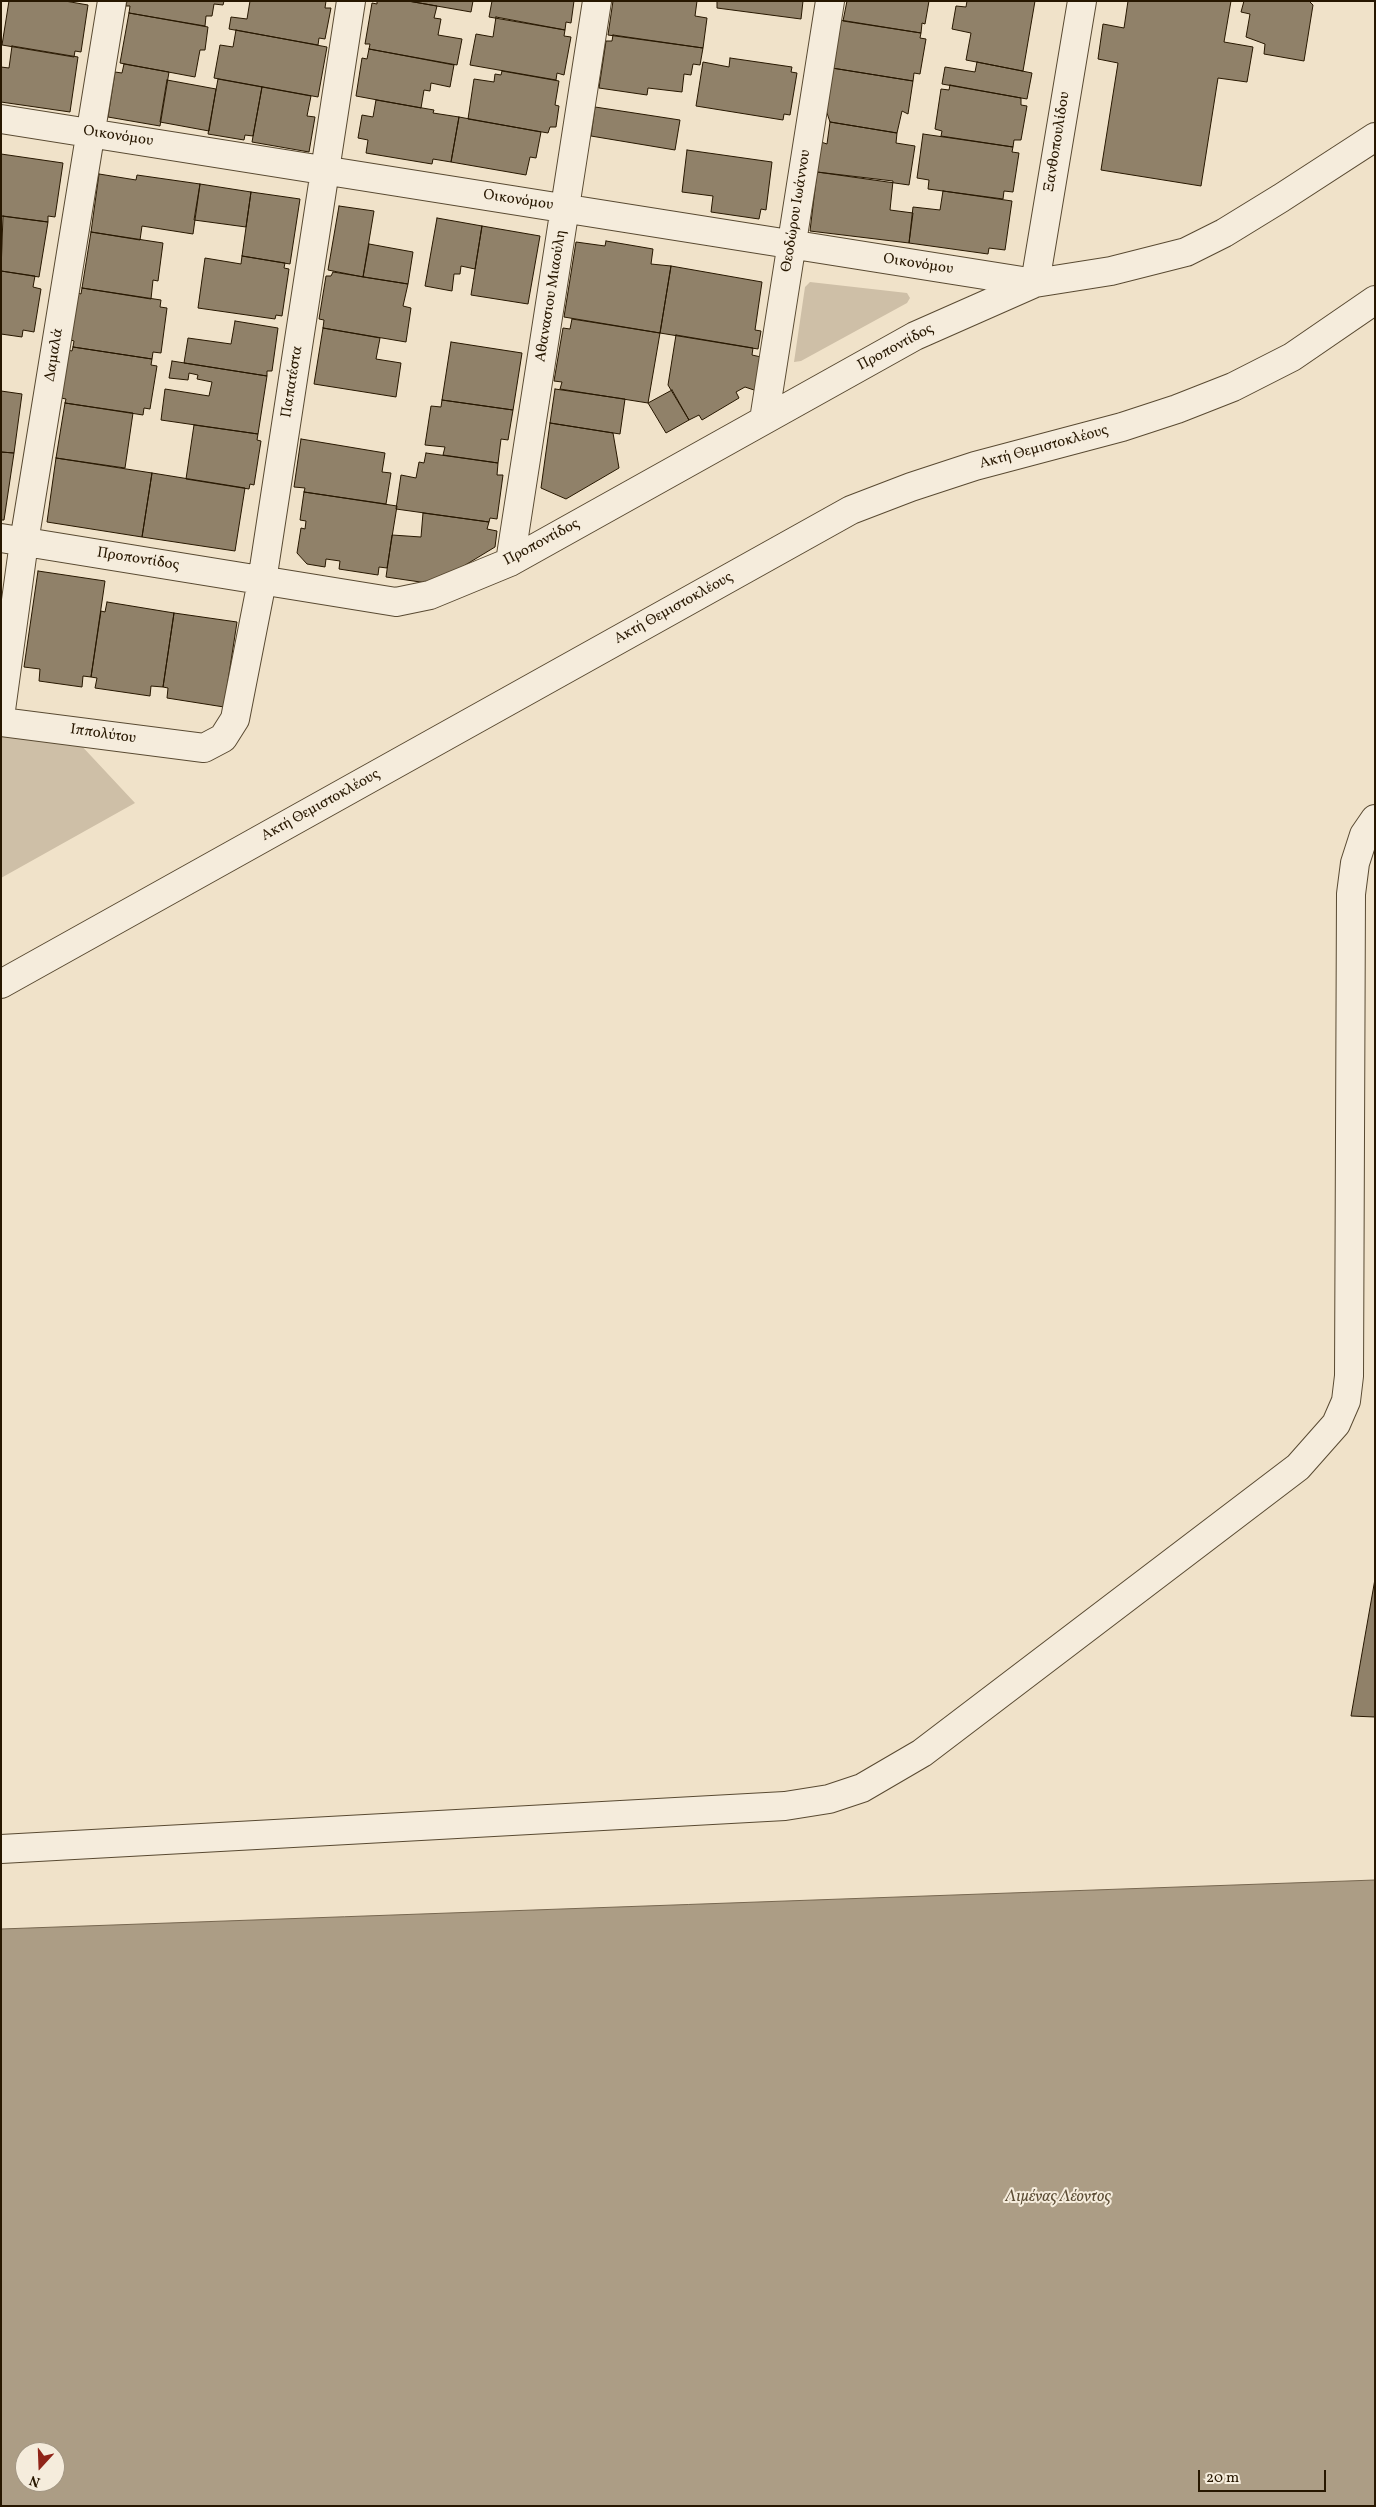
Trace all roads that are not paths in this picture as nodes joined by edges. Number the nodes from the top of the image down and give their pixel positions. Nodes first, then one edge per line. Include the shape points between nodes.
1 (112, 1) edge
2 (351, 1) edge
3 (597, 1) edge
4 (830, 1) edge
5 (1082, 1) edge
6 (1, 119) edge
7 (91, 133) junction
8 (1375, 136) edge
9 (326, 170) junction
10 (566, 209) junction
11 (792, 245) junction
12 (1035, 283) junction
13 (1375, 300) edge
14 (764, 420) junction
15 (13, 540) edge
16 (510, 562) junction
17 (262, 581) junction
18 (1, 710) edge
19 (1, 722) edge
20 (204, 748) joint
21 (1375, 818) edge
22 (1, 984) edge
23 (1, 1849) edge

1 - 7 street, Δαμαλά
2 - 9 street, Παπατέστα
3 - 10 street, Αθανασιου Μιαούλη
4 - 11 street, Θεοδώρου Ιωάννου
5 - 12 street, Ξανθοπουλίδου
6 - 7 street, Οικονόμου
7 - 9 street, Οικονόμου
7 - 15 street, Δαμαλά
8 - 12 street via 1281,198 1186,252 1111,271
9 - 10 street, Οικονόμου
9 - 17 street, Παπατέστα
10 - 11 street, Οικονόμου
10 - 16 street, Αθανασιου Μιαούλη
11 - 12 street, Οικονόμου
11 - 14 street, Θεοδώρου Ιωάννου
12 - 14 street, Προποντίδος via 915,336
13 - 22 street, Ακτή Θεμιστοκλέους via 1292,357 1177,409 975,466 851,510
14 - 16 street, Προποντίδος
15 - 17 street, Προποντίδος
15 - 18 street, Δαμαλά
16 - 17 street, Προποντίδος via 430,595 396,602
17 - 20 street, Παπατέστα via 235,719 223,738
19 - 20 street, Ιππολύτου
21 - 23 street via 1364,835 1355,863 1351,894 1349,1376 1346,1402 1336,1424 1298,1467 929,1747 862,1788 829,1799 785,1806

